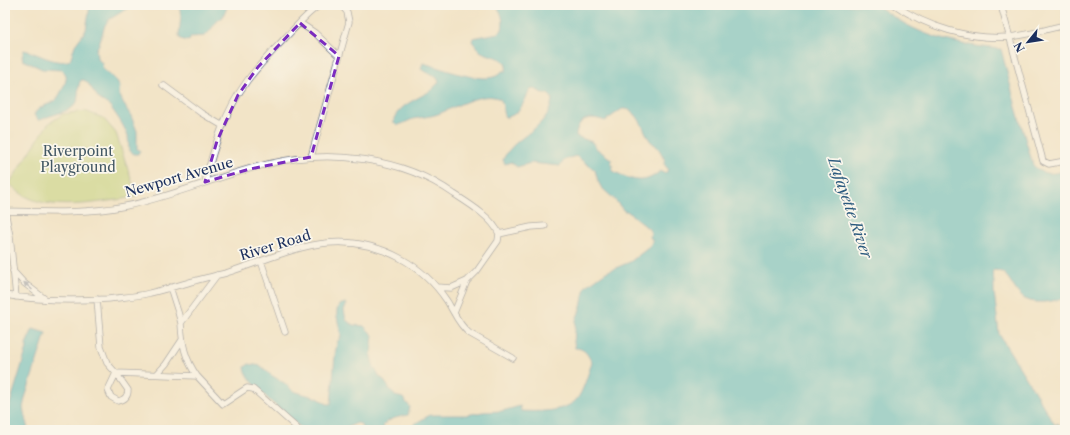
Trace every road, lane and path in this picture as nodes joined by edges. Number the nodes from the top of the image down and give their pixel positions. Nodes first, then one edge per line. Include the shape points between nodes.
1 (320, 5) edge
2 (341, 5) edge
3 (895, 5) edge
4 (1001, 5) edge
5 (300, 23) junction
6 (1065, 25) edge
7 (1009, 37) junction
8 (339, 56) junction
9 (163, 85) dead end
10 (223, 126) junction
11 (311, 157) junction
12 (1065, 161) edge
13 (205, 182) junction
14 (5, 211) edge
15 (545, 226) dead end
16 (499, 234) junction
17 (261, 261) junction
18 (13, 271) junction
19 (217, 275) junction
20 (467, 281) junction
21 (170, 287) junction
22 (437, 287) junction
23 (5, 295) edge
24 (16, 297) junction
25 (97, 299) junction
26 (45, 300) junction
27 (454, 313) junction
28 (181, 323) junction
29 (285, 332) dead end
30 (182, 340) junction
31 (513, 358) dead end
32 (116, 373) junction
33 (157, 374) junction
34 (197, 376) junction
35 (298, 429) edge

1 - 5 street
2 - 8 street via 347,12 349,22
3 - 7 street via 914,16 952,30 975,36
4 - 7 street
5 - 8 street via 315,33
5 - 10 street via 246,82
6 - 7 street
7 - 12 street via 1043,161 1049,164
8 - 11 street
9 - 10 street
10 - 13 street
11 - 13 street, Newport Avenue via 283,160
11 - 16 street, Newport Avenue via 368,160 408,170 439,184 462,199 489,221
13 - 14 street, Newport Avenue via 167,196 126,206 80,211
14 - 18 street
15 - 16 street
16 - 20 street via 486,259
17 - 19 street, River Road
17 - 22 street, River Road via 315,244 358,244 400,258
17 - 29 street
18 - 24 street
26 -> 18 street
19 - 21 street, River Road
19 - 28 street
20 - 22 street via 450,288
20 - 27 street
21 - 25 street, River Road via 148,294
21 - 28 street
22 - 27 street, River Road
23 - 24 street, River Road
24 - 26 street, River Road
25 - 26 street, River Road
25 - 32 street via 101,348 107,363
27 - 31 street, River Road via 468,333
28 - 30 street
30 - 33 street
30 - 34 street via 187,359
32 - 32 street via 128,390 125,399 118,401 111,397 108,390
32 - 33 street
33 - 34 street
34 - 35 street via 223,404 247,388 253,389

